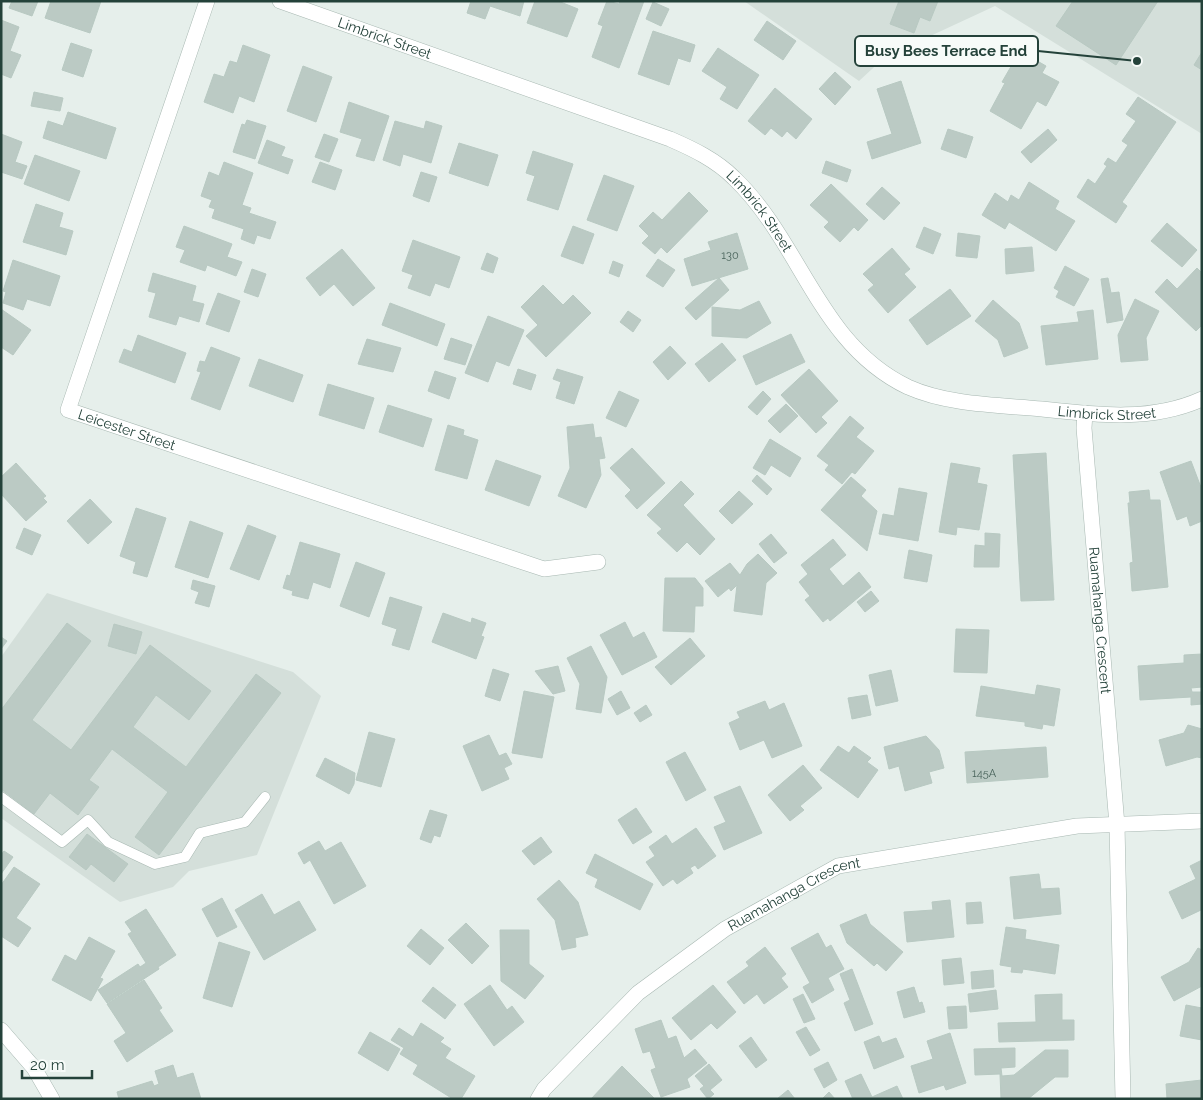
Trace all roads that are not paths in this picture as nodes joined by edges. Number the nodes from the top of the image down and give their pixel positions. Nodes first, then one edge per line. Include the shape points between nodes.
1 (208, 1) edge
2 (280, 1) edge
3 (1202, 399) edge
4 (1085, 414) junction
5 (598, 562) dead end
6 (1, 797) edge
7 (265, 797) dead end
8 (1202, 821) edge
9 (1117, 825) junction
10 (1, 1030) edge
11 (52, 1099) edge
12 (538, 1099) edge
13 (1123, 1099) edge

1 - 5 street, Leicester Street via 68,410 544,569
2 - 4 street, Limbrick Street via 670,139 703,154 733,177 755,200 834,324 853,348 882,372 910,388 946,398
3 - 4 street, Limbrick Street via 1181,409 1156,413
4 - 9 street, Ruamahanga Crescent
6 - 7 lane via 62,842 88,820 108,842 155,864 185,857 200,833 245,822
8 - 9 street
9 - 12 street, Ruamahanga Crescent via 1077,826 838,866 725,929 638,993
9 - 13 street, Ruamahanga Crescent
10 - 11 street via 34,1068

